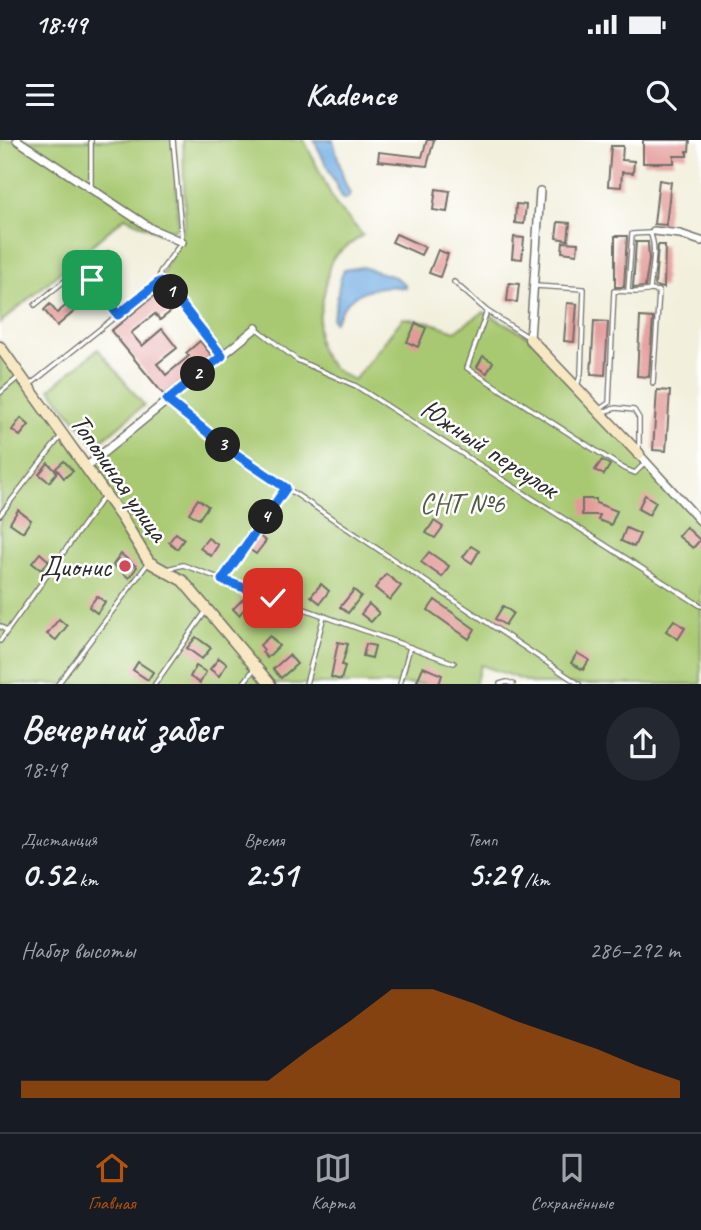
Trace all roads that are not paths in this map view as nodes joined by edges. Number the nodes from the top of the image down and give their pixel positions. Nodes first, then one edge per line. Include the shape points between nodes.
1 (17, 140) edge
2 (91, 140) edge
3 (173, 140) edge
4 (91, 191) junction
5 (540, 191) dead end
6 (654, 231) dead end
7 (701, 241) edge
8 (181, 242) junction
9 (114, 262) dead end
10 (92, 280) junction
11 (159, 282) junction
12 (454, 282) dead end
13 (535, 286) junction
14 (650, 290) junction
15 (628, 291) junction
16 (35, 305) dead end
17 (487, 311) junction
18 (118, 315) junction
19 (256, 328) joint
20 (530, 338) junction
21 (0, 347) edge
22 (222, 356) junction
23 (4, 359) edge
24 (22, 375) junction
25 (653, 383) dead end
26 (29, 385) junction
27 (577, 388) junction
28 (0, 393) edge
29 (167, 400) junction
30 (599, 411) junction
31 (62, 434) junction
32 (643, 458) junction
33 (86, 467) junction
34 (286, 488) junction
35 (105, 494) junction
36 (0, 515) edge
37 (701, 522) edge
38 (149, 562) junction
39 (165, 570) junction
40 (222, 580) junction
41 (701, 606) edge
42 (207, 609) junction
43 (324, 616) junction
44 (0, 626) edge
45 (7, 631) junction
46 (0, 641) edge
47 (410, 647) junction
48 (454, 663) dead end
49 (255, 667) junction
50 (58, 684) edge
51 (155, 684) edge
52 (243, 684) edge
53 (270, 684) edge
54 (306, 684) edge
55 (400, 684) edge
56 (500, 684) edge
57 (513, 684) edge
58 (579, 684) edge

1 - 4 street
2 - 4 lane
3 - 8 lane
4 - 8 street
5 - 13 street
6 - 7 street
8 - 11 lane via 160,272
9 - 10 lane
10 - 16 lane via 86,274 74,274
10 - 18 lane
11 - 18 lane
11 - 22 lane
12 - 17 lane
13 - 20 street
13 - 27 lane via 584,289
14 - 15 lane
14 - 15 lane via 653,238 643,233 632,234
14 - 25 lane via 659,291
15 - 30 lane via 614,291 609,403
17 - 20 lane
17 - 32 lane via 467,368 623,468 635,473
18 - 26 lane
19 - 22 street
19 - 41 lane, Южный переулок via 298,360 356,386
20 - 27 street
21 - 23 street, Тополиная улица
22 - 29 street
23 - 24 street, Тополиная улица
24 - 26 street, Тополиная улица
24 - 28 lane
26 - 31 street, Тополиная улица
27 - 30 street
29 - 33 street
29 - 34 lane
30 - 32 street
30 - 32 lane via 634,410
31 - 33 street, Тополиная улица
31 - 36 lane
32 - 37 street
33 - 35 street, Тополиная улица
34 - 40 lane
34 - 58 lane
35 - 38 street, Тополиная улица
35 - 45 lane
38 - 39 street, Тополиная улица
38 - 50 lane
39 - 40 lane via 183,565
39 - 42 street, Тополиная улица via 183,581
40 - 43 lane
42 - 49 street, Тополиная улица
42 - 51 lane
43 - 47 lane
43 - 54 lane
44 - 45 lane
45 - 46 lane
47 - 48 lane
47 - 55 lane
49 - 52 lane
49 - 53 street, Тополиная улица
56 - 57 lane

